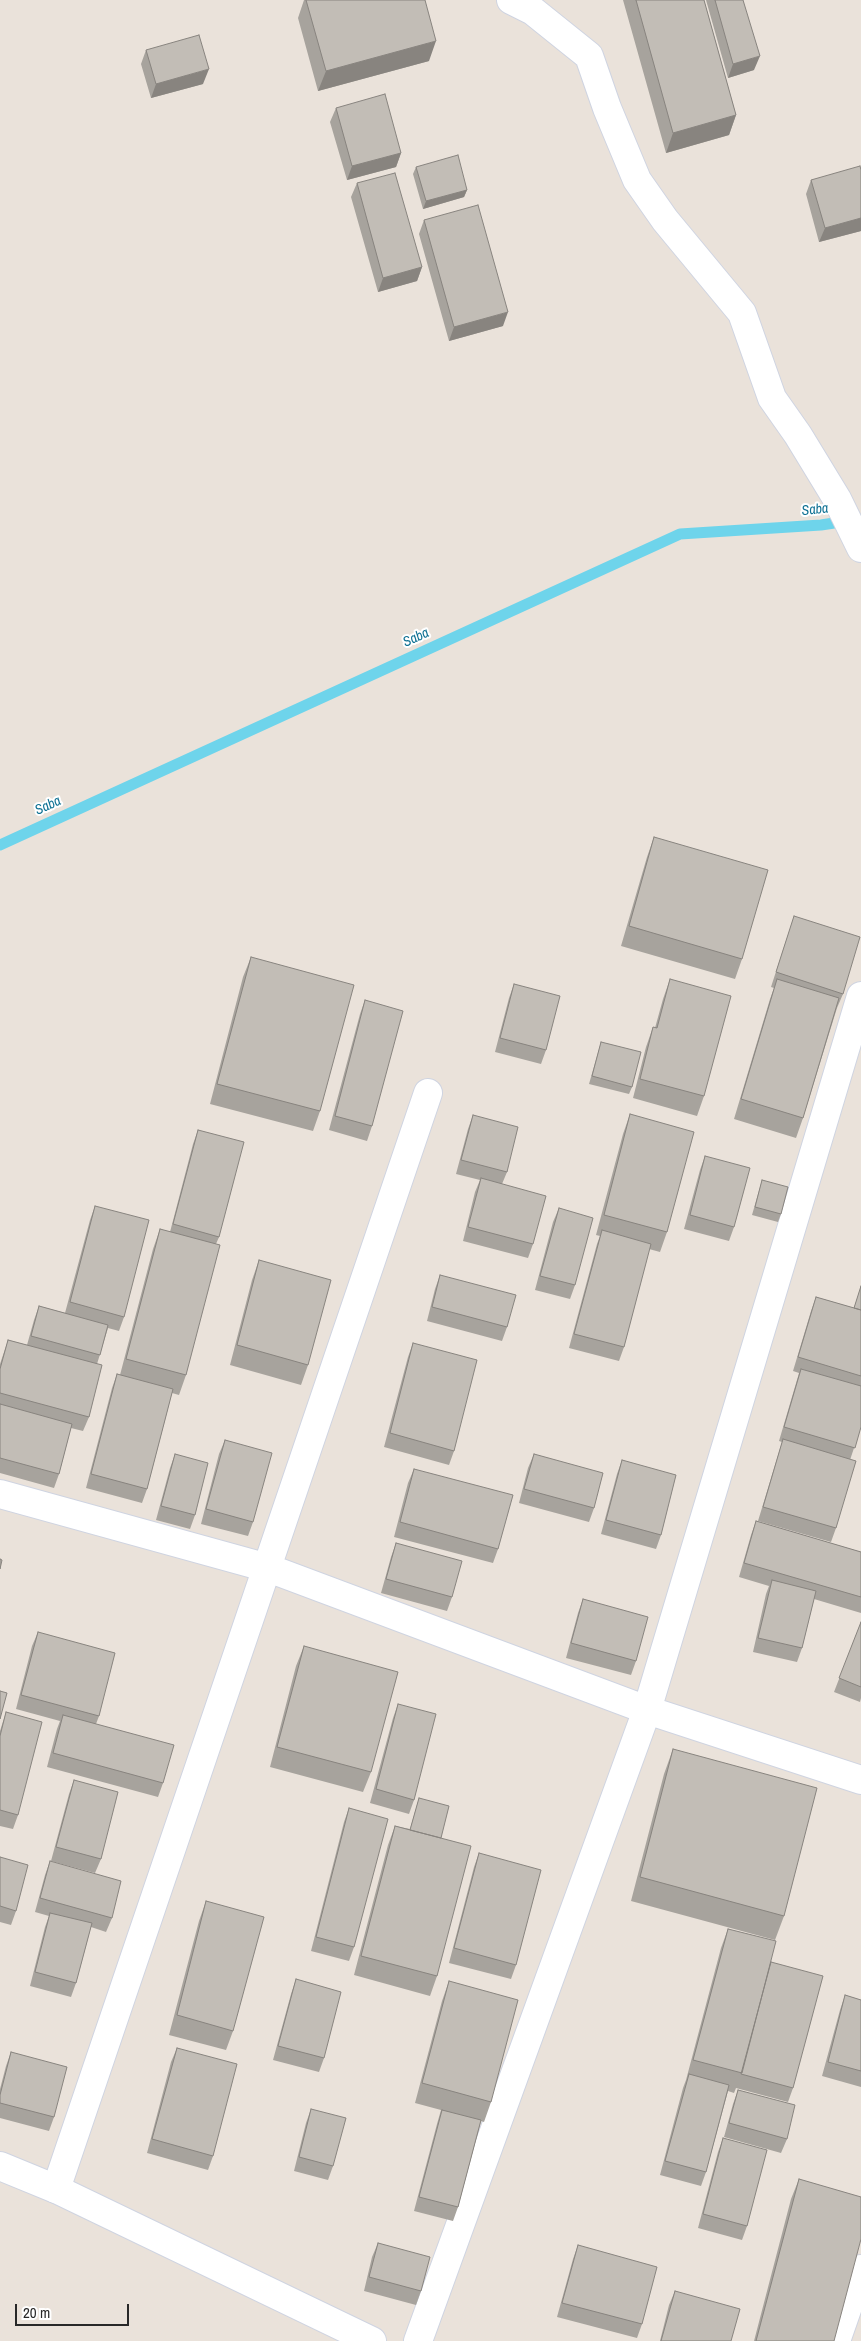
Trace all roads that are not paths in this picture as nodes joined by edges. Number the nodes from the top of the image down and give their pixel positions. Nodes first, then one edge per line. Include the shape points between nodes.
1 (511, 0) edge
2 (861, 548) edge
3 (861, 996) edge
4 (428, 1093) dead end
5 (0, 1494) edge
6 (268, 1568) junction
7 (647, 1710) junction
8 (861, 1780) edge
9 (4, 2173) edge
10 (56, 2189) junction
11 (861, 2268) edge
12 (372, 2341) edge
13 (418, 2341) edge
14 (836, 2341) edge

1 - 2 street via 533,10 589,56 637,180 665,220 742,313 772,398 837,499
3 - 7 street
4 - 6 street
5 - 6 street
6 - 7 street
6 - 10 street
7 - 8 street
7 - 13 street
9 - 10 street
10 - 12 street
11 - 14 street

